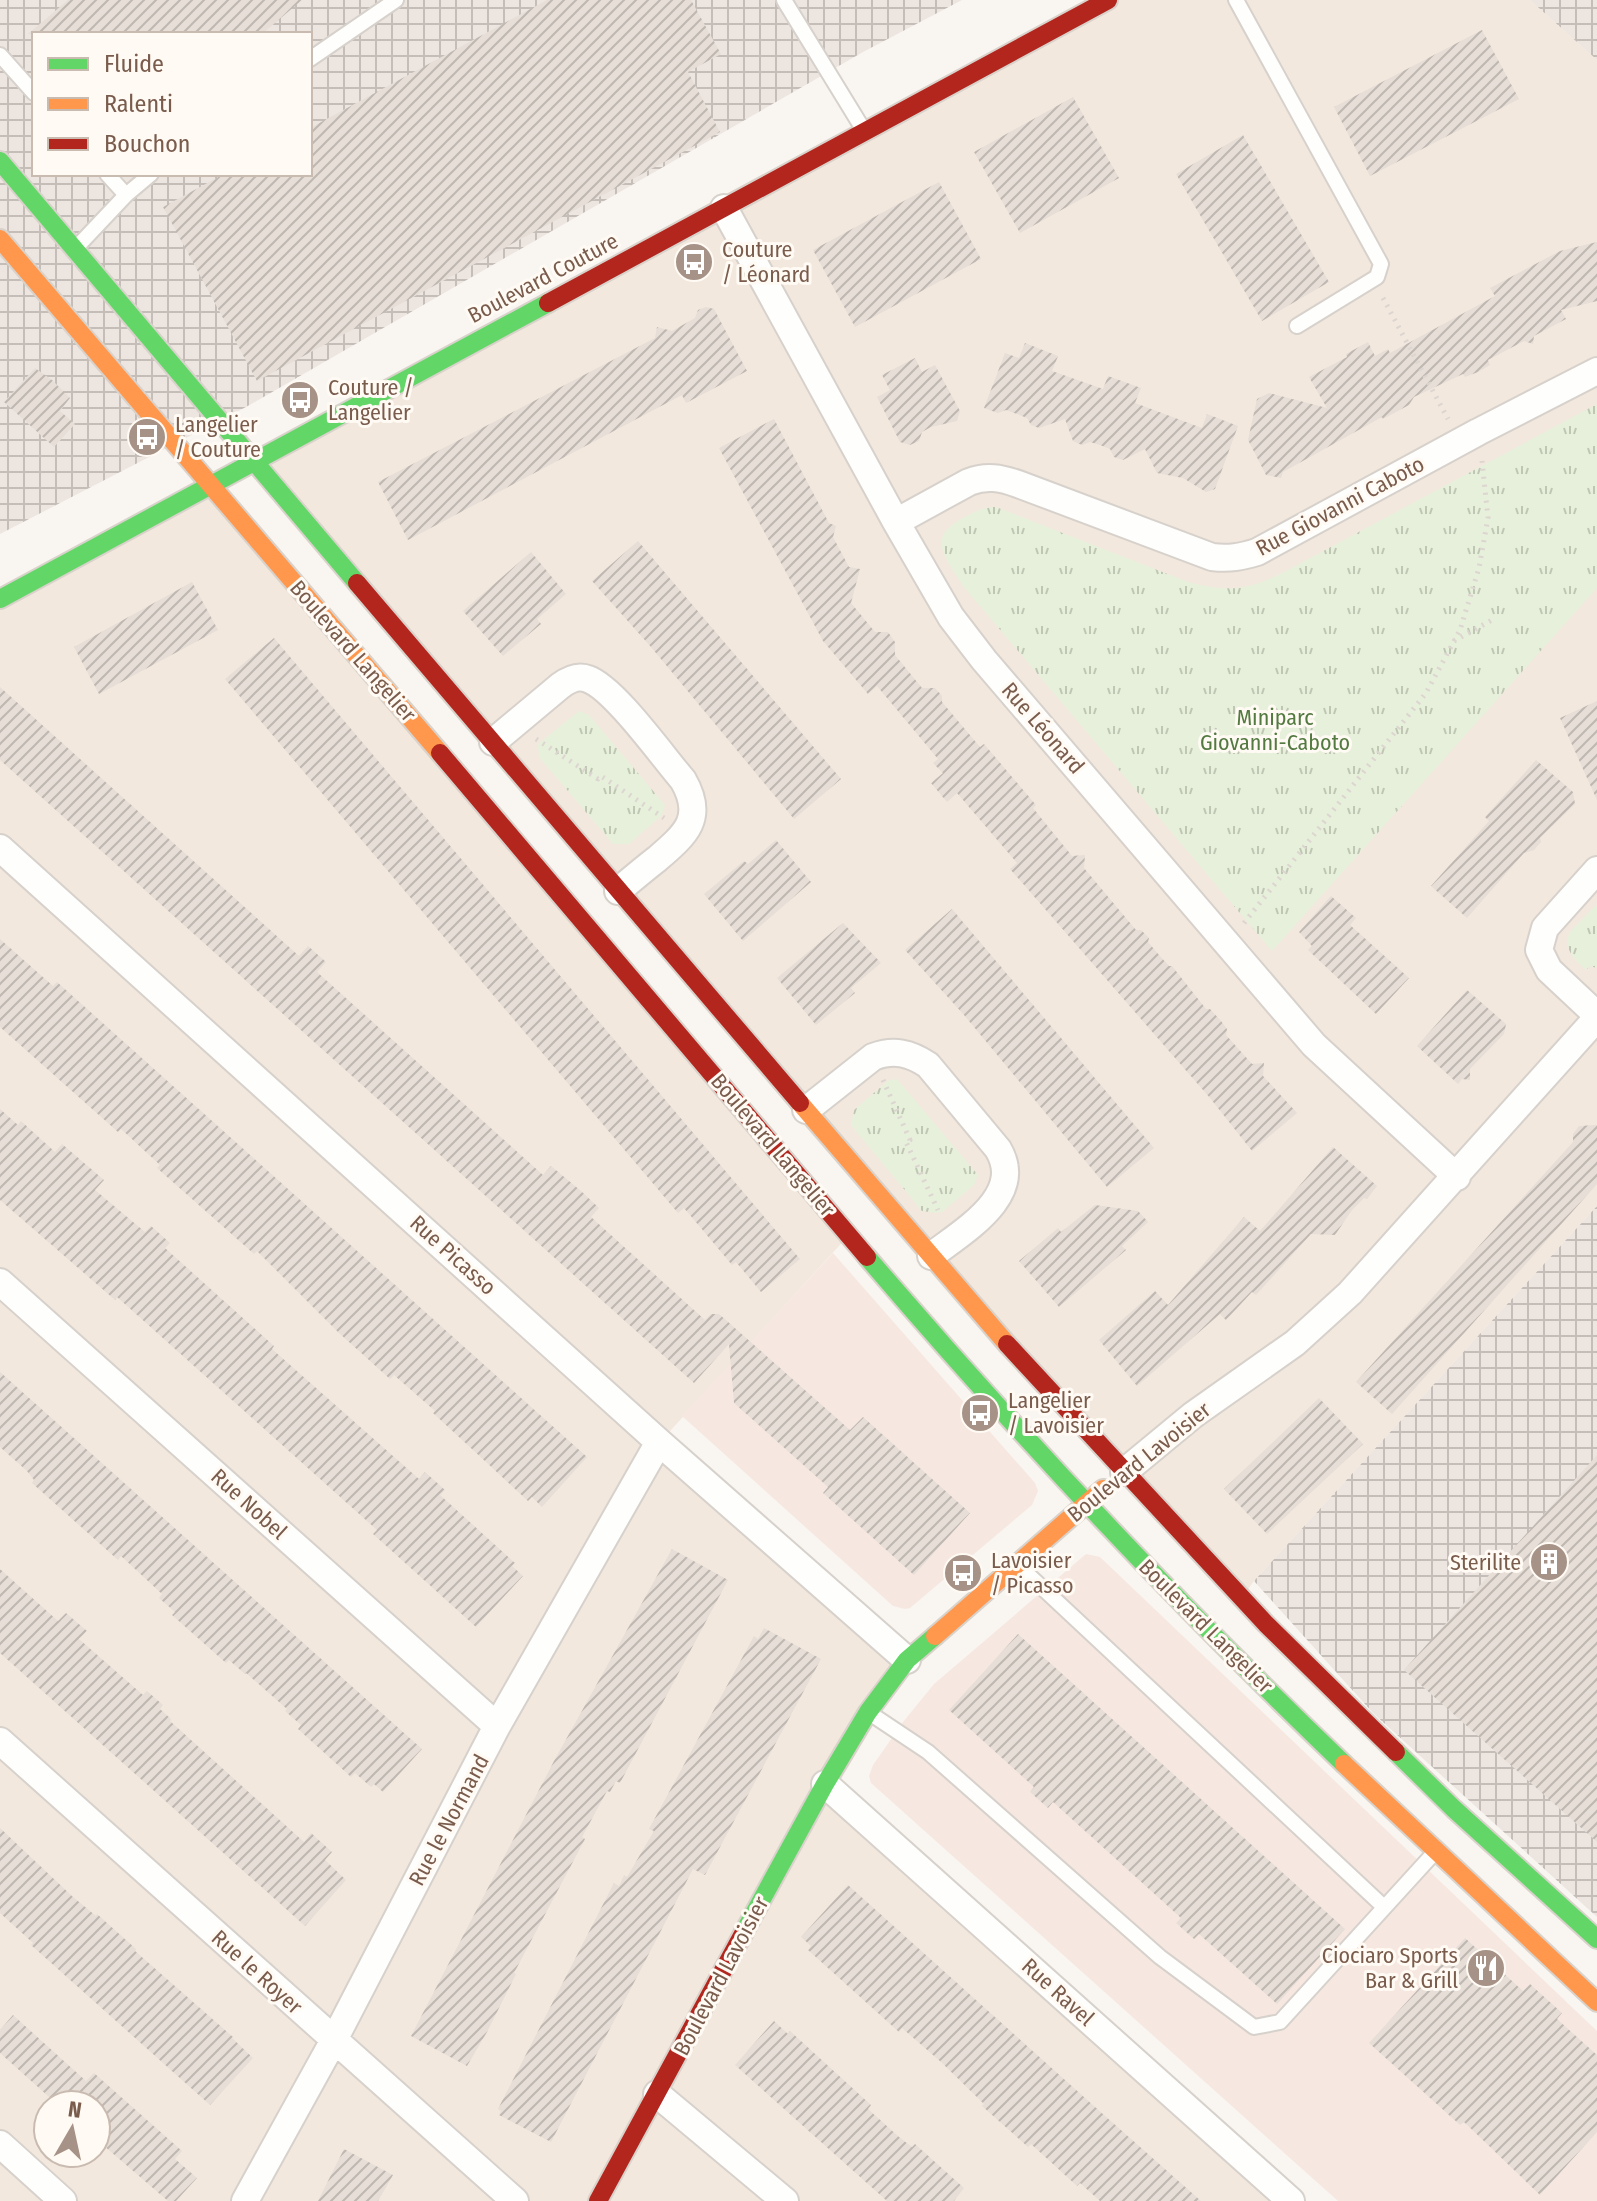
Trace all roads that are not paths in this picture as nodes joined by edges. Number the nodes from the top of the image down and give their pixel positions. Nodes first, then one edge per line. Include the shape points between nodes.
1 (396, 0) edge
2 (784, 0) edge
3 (1108, 0) edge
4 (1236, 0) edge
5 (0, 55) edge
6 (312, 58) edge
7 (32, 91) edge
8 (865, 132) junction
9 (0, 161) edge
10 (109, 176) edge
11 (149, 176) edge
12 (126, 195) junction
13 (724, 208) junction
14 (0, 239) edge
15 (75, 249) junction
16 (1297, 326) dead end
17 (1597, 371) edge
18 (254, 461) junction
19 (211, 485) junction
20 (896, 522) junction
21 (0, 599) edge
22 (493, 742) junction
23 (0, 848) edge
24 (1597, 870) edge
25 (618, 891) junction
26 (1597, 1017) edge
27 (806, 1110) junction
28 (1457, 1177) junction
29 (931, 1256) junction
30 (0, 1282) edge
31 (659, 1442) junction
32 (1124, 1472) junction
33 (1086, 1504) junction
34 (1016, 1564) junction
35 (907, 1660) junction
36 (868, 1712) junction
37 (497, 1726) junction
38 (0, 1741) edge
39 (825, 1784) junction
40 (1435, 1852) junction
41 (1384, 1907) junction
42 (1597, 1939) edge
43 (1597, 2002) edge
44 (334, 2040) junction
45 (657, 2094) junction
46 (0, 2144) edge
47 (63, 2201) edge
48 (245, 2201) edge
49 (515, 2201) edge
50 (598, 2201) edge
51 (785, 2201) edge
52 (1291, 2201) edge

1 - 6 lane
2 - 8 lane
3 - 8 main road, Boulevard Couture
4 - 16 lane via 1381,264 1377,277
5 - 7 lane
8 - 13 main road, Boulevard Couture
9 - 15 main road, Boulevard Langelier
10 - 12 lane
11 - 12 lane
12 - 15 lane
13 - 18 main road, Boulevard Couture
13 - 20 street, Rue Léonard
14 - 19 main road, Boulevard Langelier
15 - 18 main road, Boulevard Langelier
17 - 20 street, Rue Giovanni Caboto via 1257,552 1228,559 993,477 969,482
18 - 19 main road, Boulevard Couture
18 - 22 main road, Boulevard Langelier
19 - 21 main road, Boulevard Couture
19 - 33 main road, Boulevard Langelier via 819,1203
20 - 28 street, Rue Léonard via 951,617 984,660 1293,1021
22 - 25 main road, Boulevard Langelier
22 - 25 street via 560,686 586,677 613,698 683,780 693,810 685,832
23 - 31 street, Rue Picasso
24 - 26 street, Boulevard Lavoisier via 1545,928 1539,950 1549,970
25 - 27 main road, Boulevard Langelier
26 - 28 street, Boulevard Lavoisier
27 - 29 main road, Boulevard Langelier
27 - 29 street via 873,1057 901,1052 928,1065 1006,1163 1007,1179 991,1207
28 - 32 street, Boulevard Lavoisier via 1314,1328
29 - 32 main road, Boulevard Langelier
30 - 37 street, Rue Nobel
31 - 35 street, Rue Picasso
31 - 37 street, Rue le Normand
32 - 33 main road, Boulevard Lavoisier
32 - 42 main road, Boulevard Langelier via 1266,1624 1454,1809
33 - 34 main road, Boulevard Lavoisier
33 - 40 main road, Boulevard Langelier
34 - 35 main road, Boulevard Lavoisier
34 - 41 lane
35 - 36 main road, Boulevard Lavoisier
36 - 39 main road, Boulevard Lavoisier
36 - 41 lane via 928,1752 1160,1957 1254,2027 1280,2022
37 - 44 street, Rue le Normand
38 - 44 street, Rue le Royer
39 - 45 main road, Boulevard Lavoisier
39 - 52 street, Rue Ravel
40 - 41 lane
40 - 43 main road, Boulevard Langelier
44 - 48 street, Rue le Normand
44 - 49 street, Rue le Royer
45 - 50 main road, Boulevard Lavoisier
45 - 51 street
46 - 47 street

